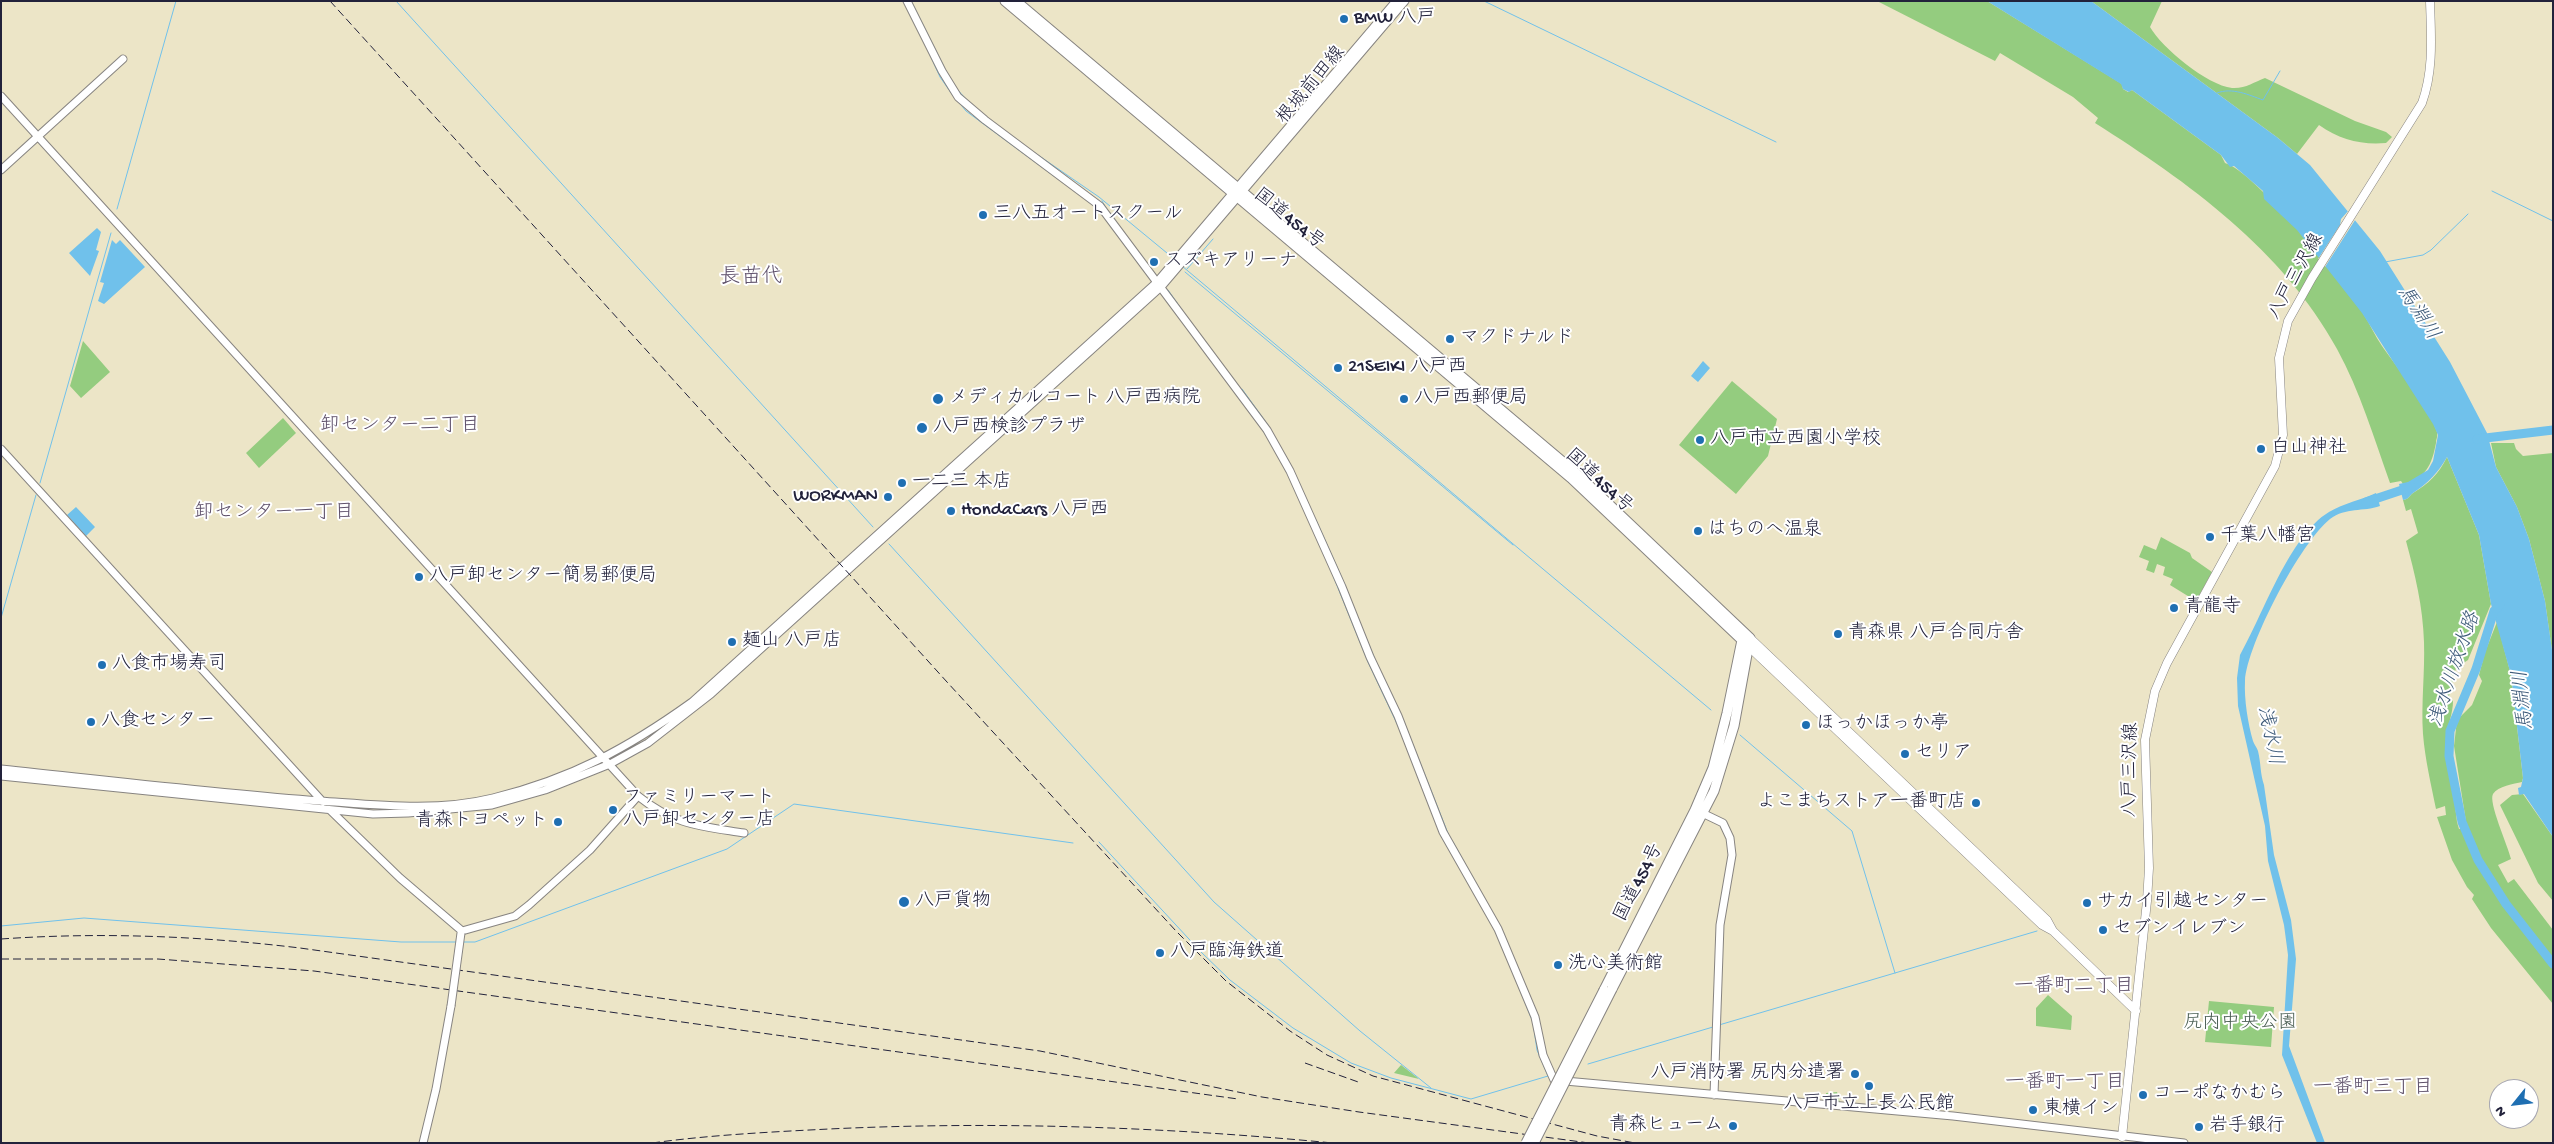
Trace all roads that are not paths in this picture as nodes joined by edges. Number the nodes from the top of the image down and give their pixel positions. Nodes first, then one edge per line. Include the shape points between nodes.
1 (908, 1) edge
2 (1005, 1) edge
3 (1016, 1) edge
4 (1396, 1) edge
5 (1405, 1) edge
6 (2430, 1) edge
7 (123, 60) dead end
8 (1, 96) edge
9 (38, 137) junction
10 (1, 170) edge
11 (1238, 193) junction
12 (1159, 285) junction
13 (1, 449) edge
14 (1747, 641) junction
15 (607, 761) junction
16 (1, 769) edge
17 (1, 776) edge
18 (638, 796) junction
19 (321, 801) junction
20 (330, 810) junction
21 (1700, 811) junction
22 (744, 833) dead end
23 (461, 932) junction
24 (1608, 989) junction
25 (2136, 1011) junction
26 (1714, 1095) junction
27 (2122, 1137) junction
28 (423, 1143) edge
29 (1526, 1143) edge
30 (1534, 1143) edge
31 (2184, 1143) edge

1 - 12 street via 958,97 1096,202
2 - 11 highway, 国道454号
3 - 11 highway, 国道454号
4 - 11 street, 根城前田線
5 - 11 street, 根城前田線
6 - 25 main road, 八戸三沢線 via 2432,44 2422,103 2301,295 2288,321 2279,358 2283,435 2275,466 2167,663 2155,691 2148,717 2145,755 2149,868
7 - 9 street
8 - 9 street
9 - 10 street
9 - 15 street
11 - 12 street
11 - 14 highway, 国道454号 via 1571,478
12 - 15 street via 711,694 648,743
12 - 26 street via 1252,408 1290,471 1398,716 1444,832 1498,929 1535,1016 1543,1055 1554,1080
13 - 19 street
14 - 21 highway, 国道454号
14 - 25 main road via 2047,920 2054,931
15 - 18 street
15 - 19 street via 491,799 413,807
15 - 20 street via 563,784 492,805 408,813
16 - 19 street
17 - 20 street
18 - 22 street via 676,820
18 - 23 street via 590,850 515,916
19 - 20 street
20 - 23 street
21 - 24 highway, 国道454号
21 - 26 street via 1723,823 1730,838 1732,855 1720,924
23 - 28 street, bridge via 451,1006
24 - 29 highway, 国道454号, bridge
24 - 30 highway, 国道454号, bridge
25 - 27 main road, 八戸三沢線
26 - 27 street via 1953,1116
27 - 31 street

